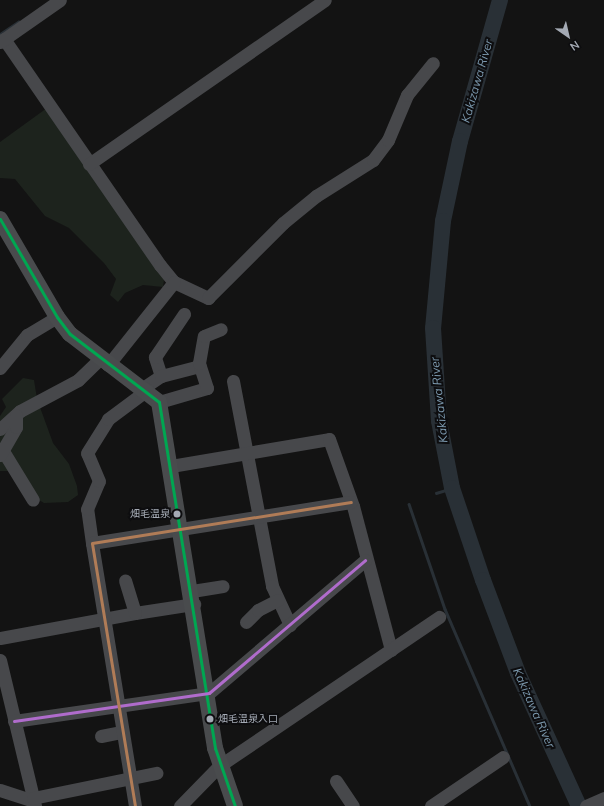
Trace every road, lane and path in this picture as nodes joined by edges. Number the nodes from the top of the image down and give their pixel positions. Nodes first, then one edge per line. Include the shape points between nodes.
1 (60, 0) edge
2 (325, 0) edge
3 (2, 41) edge
4 (433, 63) dead end
5 (89, 164) junction
6 (0, 219) edge
7 (174, 282) junction
8 (184, 314) dead end
9 (57, 317) junction
10 (222, 329) dead end
11 (104, 362) junction
12 (200, 366) junction
13 (0, 368) edge
14 (161, 376) junction
15 (233, 381) dead end
16 (145, 389) junction
17 (159, 402) junction
18 (16, 415) junction
19 (0, 429) edge
20 (2, 453) edge
21 (248, 453) junction
22 (171, 466) junction
23 (33, 500) dead end
24 (351, 502) junction
25 (259, 516) junction
26 (182, 529) junction
27 (92, 543) junction
28 (365, 560) junction
29 (125, 581) dead end
30 (223, 586) dead end
31 (193, 598) junction
32 (278, 600) junction
33 (134, 613) junction
34 (104, 618) junction
35 (439, 618) dead end
36 (246, 622) dead end
37 (290, 625) junction
38 (0, 638) edge
39 (391, 650) junction
40 (0, 660) edge
41 (208, 694) junction
42 (118, 707) junction
43 (14, 721) junction
44 (122, 732) junction
45 (101, 736) dead end
46 (503, 757) dead end
47 (219, 766) junction
48 (156, 773) dead end
49 (130, 777) junction
50 (336, 781) dead end
51 (0, 790) edge
52 (604, 798) edge
53 (34, 802) edge
54 (135, 806) edge
55 (180, 806) edge
56 (235, 806) edge
57 (353, 806) edge
58 (431, 806) edge
59 (586, 806) edge

1 - 3 street
2 - 5 street
3 - 5 street
4 - 7 street via 407,95 388,140 373,160 316,196 283,223 208,298
5 - 7 street
6 - 9 main road
7 - 11 street
8 - 14 street via 155,358
9 - 11 main road
9 - 13 street via 27,335
10 - 12 street via 204,336
11 - 16 main road
11 - 18 street via 78,380
12 - 14 street
12 - 17 street via 207,388
14 - 16 street
15 - 21 street
16 - 17 main road
16 - 27 street via 108,419 87,453 99,481 87,509
17 - 22 main road
18 - 19 street
18 - 20 street via 16,427
20 - 23 street
21 - 22 street
21 - 24 street via 329,439
21 - 25 street
22 - 26 main road
24 - 25 street
24 - 28 street
25 - 26 street
25 - 32 street via 272,586
26 - 27 street
26 - 31 main road
27 - 34 street
28 - 37 street
28 - 39 street
29 - 33 street
30 - 31 street
31 - 33 street
31 - 41 main road
32 - 36 street via 258,610
32 - 37 street
33 - 34 street
34 - 38 street
34 - 42 street
35 - 39 street
37 - 41 street
39 - 47 street
40 - 43 street
41 - 42 street
41 - 47 main road
42 - 43 street
42 - 44 street
43 - 53 street
44 - 45 street
44 - 49 street
46 - 58 street
47 - 55 street
47 - 56 main road
48 - 49 street
49 - 53 street
49 - 54 street
50 - 57 street
51 - 53 street
52 - 59 street

